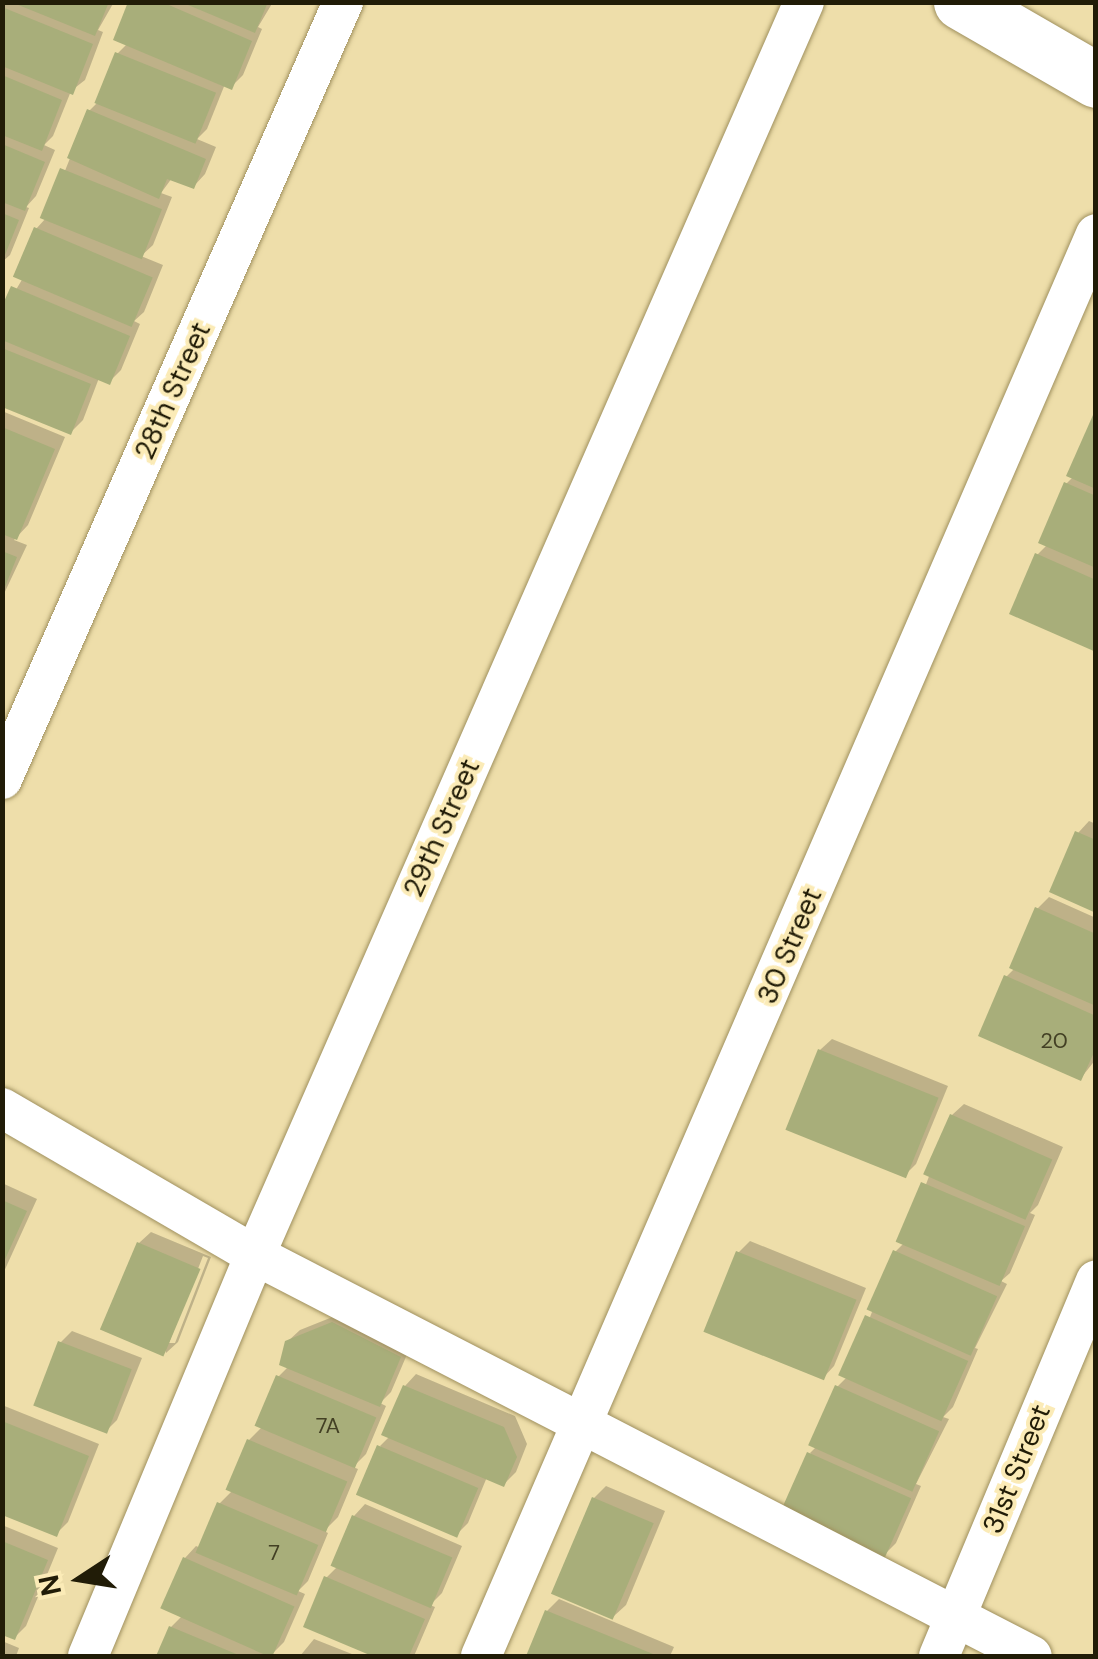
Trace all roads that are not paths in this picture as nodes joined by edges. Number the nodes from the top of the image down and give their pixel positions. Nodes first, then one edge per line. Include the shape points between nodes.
1 (344, 2) edge
2 (804, 2) edge
3 (961, 2) edge
4 (1096, 80) edge
5 (1096, 234) edge
6 (2, 780) edge
7 (2, 1108) edge
8 (255, 1255) junction
9 (1096, 1281) edge
10 (585, 1422) junction
11 (956, 1616) junction
12 (88, 1656) edge
13 (482, 1656) edge
14 (940, 1656) edge
15 (1032, 1656) edge

1 - 6 street, 28th Street
2 - 8 street, 29th Street
3 - 4 main road
5 - 10 street, 30 Street
7 - 8 street
8 - 10 street
8 - 12 street, 29th Street
9 - 11 street, 31st Street
10 - 11 street
10 - 13 street, 30 Street
11 - 14 street, 31st Street
11 - 15 street

